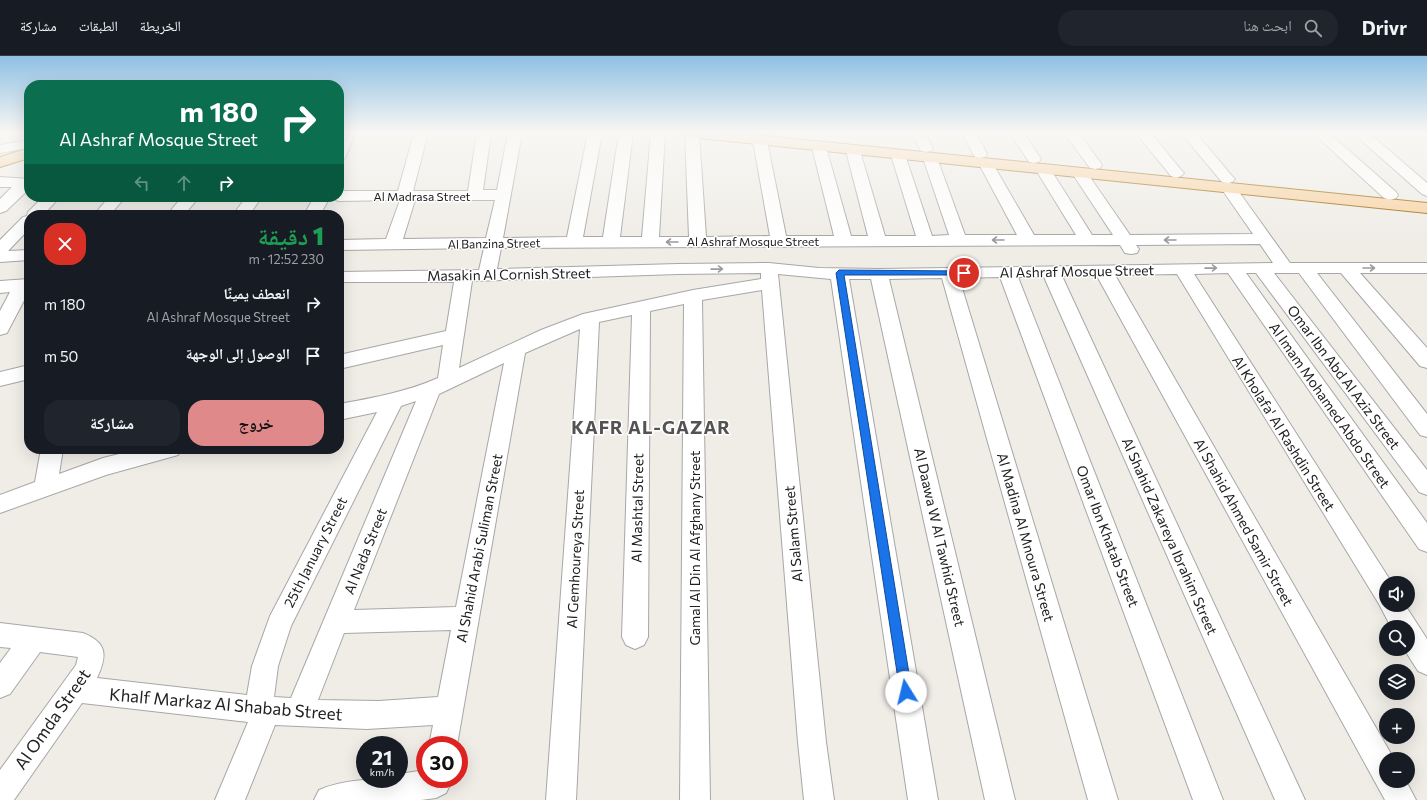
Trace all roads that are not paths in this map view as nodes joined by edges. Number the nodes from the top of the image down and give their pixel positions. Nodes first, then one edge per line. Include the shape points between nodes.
1 (12, 168) edge
2 (413, 168) edge
3 (479, 168) edge
4 (509, 168) edge
5 (588, 168) edge
6 (621, 168) edge
7 (655, 168) edge
8 (694, 168) edge
9 (765, 168) edge
10 (830, 168) edge
11 (861, 168) edge
12 (902, 168) edge
13 (933, 168) edge
14 (988, 168) edge
15 (1041, 168) edge
16 (1056, 168) edge
17 (1123, 168) edge
18 (1172, 168) edge
19 (1216, 168) edge
20 (1359, 168) edge
21 (1400, 168) edge
22 (0, 172) edge
23 (1080, 173) junction
24 (1176, 173) junction
25 (0, 182) edge
26 (1228, 183) junction
27 (24, 184) edge
28 (24, 187) edge
29 (1427, 191) edge
30 (475, 195) junction
31 (504, 195) junction
32 (1390, 195) junction
33 (344, 196) edge
34 (407, 196) junction
35 (1427, 199) edge
36 (47, 202) edge
37 (114, 202) edge
38 (187, 202) edge
39 (0, 208) edge
40 (1427, 208) edge
41 (39, 210) edge
42 (106, 210) edge
43 (179, 210) edge
44 (24, 225) edge
45 (1265, 239) junction
46 (959, 240) junction
47 (1028, 240) junction
48 (1087, 240) junction
49 (1125, 240) junction
50 (779, 241) junction
51 (844, 241) junction
52 (878, 241) junction
53 (926, 241) junction
54 (574, 242) junction
55 (611, 242) junction
56 (650, 242) junction
57 (698, 242) junction
58 (494, 243) junction
59 (392, 244) junction
60 (344, 245) edge
61 (0, 250) edge
62 (24, 255) edge
63 (0, 257) edge
64 (1233, 268) junction
65 (1261, 268) junction
66 (1294, 268) junction
67 (1346, 268) junction
68 (678, 269) joint
69 (1182, 269) junction
70 (1103, 270) junction
71 (1145, 270) junction
72 (1424, 270) edge
73 (1007, 272) junction
74 (1051, 272) junction
75 (839, 273) junction
76 (949, 273) junction
77 (879, 274) junction
78 (487, 275) junction
79 (464, 276) junction
80 (770, 276) junction
81 (344, 277) edge
82 (24, 286) edge
83 (0, 287) edge
84 (24, 289) edge
85 (693, 296) junction
86 (641, 307) junction
87 (590, 318) junction
88 (0, 329) edge
89 (454, 336) junction
90 (516, 350) junction
91 (344, 361) edge
92 (1427, 361) edge
93 (24, 373) edge
94 (0, 379) edge
95 (439, 385) junction
96 (393, 401) junction
97 (344, 411) edge
98 (1427, 429) edge
99 (51, 454) edge
100 (134, 454) edge
101 (105, 458) edge
102 (1427, 486) edge
103 (45, 488) junction
104 (3, 507) edge
105 (1427, 542) edge
106 (1379, 585) edge
107 (466, 618) junction
108 (336, 622) junction
109 (0, 635) edge
110 (635, 637) dead end
111 (34, 639) junction
112 (1415, 643) edge
113 (1427, 662) edge
114 (0, 685) edge
115 (75, 689) junction
116 (263, 710) junction
117 (449, 710) junction
118 (299, 713) junction
119 (445, 736) edge
120 (1379, 762) edge
121 (427, 788) edge
122 (1394, 788) edge
123 (0, 795) edge
124 (230, 800) edge
125 (329, 800) edge
126 (561, 800) edge
127 (695, 800) edge
128 (819, 800) edge
129 (923, 800) edge
130 (1000, 800) edge
131 (1104, 800) edge
132 (1208, 800) edge
133 (1290, 800) edge
134 (1401, 800) edge

1 - 22 main road
2 - 34 street
3 - 30 street
4 - 31 street
5 - 54 street
6 - 55 street
7 - 56 street
8 - 57 street
9 - 50 street
10 - 51 street
11 - 52 street
12 - 53 street
13 - 46 street
14 - 47 street
15 - 48 street
16 - 23 main road
17 - 24 main road
18 - 24 street
19 - 26 street
20 - 32 street
21 - 29 street
23 - 26 main road
23 - 49 street
24 - 26 main road
25 - 27 street
26 - 32 main road
26 - 40 main road
26 - 45 street
28 - 39 street
30 - 31 street, Al Madrasa Street
30 - 34 street, Al Madrasa Street
31 - 58 street
32 - 35 main road
33 - 34 street, Al Madrasa Street
34 - 59 street
36 - 41 street
37 - 42 street
38 - 43 street
44 - 61 street
45 -> 49 street, Al Ashraf Mosque Street
45 - 66 street
47 -> 46 street, Al Ashraf Mosque Street
46 - 53 street, Al Ashraf Mosque Street
47 - 48 street, Al Ashraf Mosque Street
48 - 49 street, Al Ashraf Mosque Street
49 - 71 street
50 - 51 street, Al Ashraf Mosque Street
50 - 57 street, Al Ashraf Mosque Street
51 - 52 street, Al Ashraf Mosque Street
52 - 53 street, Al Ashraf Mosque Street
54 - 55 street, Al Banzina Street
54 - 58 street, Al Banzina Street
55 - 56 street, Al Banzina Street
57 -> 56 street, Al Ashraf Mosque Street
58 - 59 street, Al Banzina Street
58 - 78 street
59 - 60 street, Al Banzina Street
62 - 63 street
64 - 65 street, Al Ashraf Mosque Street
69 -> 64 street, Al Ashraf Mosque Street
64 - 105 street, Al Imam Mohamed Abdo Street
65 - 66 street, Al Ashraf Mosque Street
65 - 102 street, Omar Ibn Abd Al Aziz Street
66 - 67 street, Al Ashraf Mosque Street
66 - 98 street
67 -> 72 street, Al Ashraf Mosque Street
67 - 92 street
68 - 78 street, Masakin Al Cornish Street
68 -> 80 street, Al Ashraf Mosque Street
69 - 71 street, Al Ashraf Mosque Street
69 - 106 street, Al Kholafa' Al Rashdin Street
70 - 71 street, Al Ashraf Mosque Street
70 - 74 street, Al Ashraf Mosque Street
70 - 120 street, Al Shahid Ahmed Samir Street
73 - 74 street, Al Ashraf Mosque Street
73 - 76 street, Al Ashraf Mosque Street
73 - 132 street, Omar Ibn Khatab Street
74 - 133 street, Al Shahid Zakareya Ibrahim Street
75 - 77 street, Al Ashraf Mosque Street
75 - 80 street, Al Ashraf Mosque Street
75 - 129 street
76 - 77 street, Al Ashraf Mosque Street
76 - 131 street, Al Madina Al Mnoura Street
77 - 130 street, Al Daawa W Al Tawhid Street
78 - 79 street, Masakin Al Cornish Street
79 - 81 street, Masakin Al Cornish Street
79 - 89 street, Al Nada Street
80 - 85 street
80 - 128 street, Al Salam Street
82 - 83 street
84 - 88 street
85 - 86 street
85 - 127 street, Gamal Al Din Al Afghany Street
86 - 87 street
86 - 110 street, Al Mashtal Street
87 - 90 street
87 - 126 street, Al Gemhoureya Street
89 - 91 street
89 - 95 street, Al Nada Street
90 - 95 street
90 - 107 street, Al Shahid Arabi Suliman Street
93 - 94 street
95 - 96 street
95 - 108 street, Al Nada Street
96 - 97 street
96 - 116 street, 25th January Street via 279,624 265,666
99 - 103 street
100 - 101 street
101 - 103 street
103 - 104 street
107 - 108 street
107 - 117 street, Al Shahid Arabi Suliman Street
108 - 118 street, Al Nada Street
109 - 111 street
111 - 114 street
111 - 115 street, Al Omda Street via 84,645 91,652 91,662 86,674
112 - 113 street
115 - 116 street, Khalf Markaz Al Shabab Street
115 - 123 street, Al Omda Street
116 - 118 street, Khalf Markaz Al Shabab Street
116 - 124 street, 25th January Street
117 - 118 street, Khalf Markaz Al Shabab Street via 357,715
117 - 119 street, Al Shahid Arabi Suliman Street
121 - 125 street
122 - 134 street

